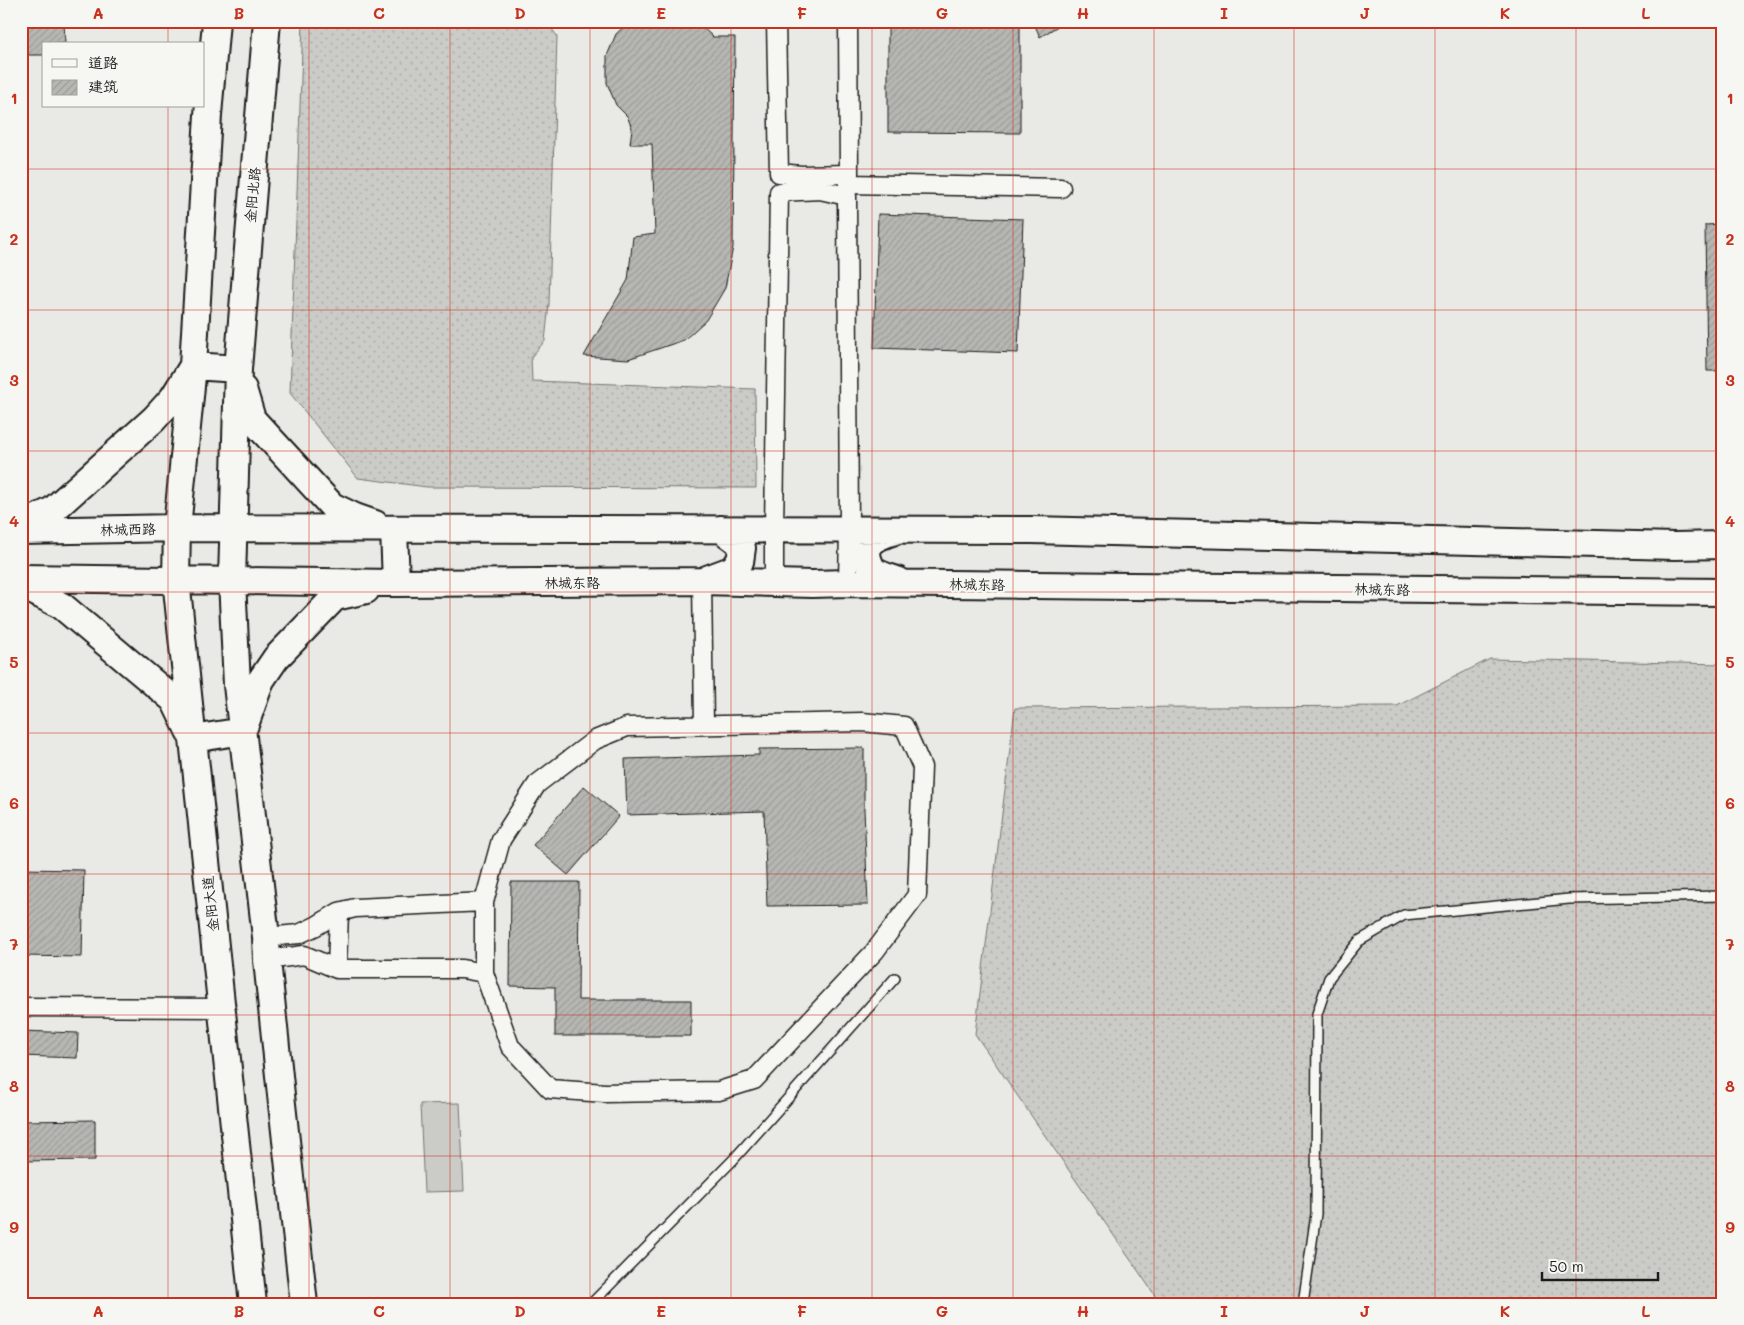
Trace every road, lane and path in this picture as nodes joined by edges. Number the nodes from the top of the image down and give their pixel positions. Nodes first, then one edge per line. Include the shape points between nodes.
1 (216, 21) edge
2 (267, 21) edge
3 (776, 21) edge
4 (848, 21) edge
5 (779, 173) junction
6 (848, 185) junction
7 (1060, 188) dead end
8 (779, 192) junction
9 (193, 366) junction
10 (238, 369) junction
11 (21, 526) edge
12 (177, 528) junction
13 (234, 529) junction
14 (721, 529) junction
15 (774, 529) junction
16 (849, 529) junction
17 (21, 530) edge
18 (394, 530) junction
19 (899, 530) junction
20 (1723, 544) edge
21 (21, 578) edge
22 (176, 580) junction
23 (232, 580) junction
24 (702, 581) junction
25 (848, 582) junction
26 (396, 583) junction
27 (774, 583) junction
28 (905, 584) junction
29 (21, 585) edge
30 (1723, 592) edge
31 (704, 725) junction
32 (243, 731) junction
33 (193, 739) junction
34 (1723, 896) edge
35 (484, 902) junction
36 (339, 912) junction
37 (267, 948) junction
38 (337, 969) junction
39 (484, 973) junction
40 (895, 978) dead end
41 (21, 1007) edge
42 (221, 1008) junction
43 (253, 1304) edge
44 (304, 1304) edge
45 (591, 1304) edge
46 (1303, 1304) edge

1 - 9 main road
2 - 10 main road, 金阳北路
3 - 5 street
4 - 6 street
5 - 6 street
5 - 8 street
6 - 7 street
6 - 8 street
6 - 16 street
8 - 15 street
9 - 10 main road
9 - 11 main road via 173,398 154,419 54,510
9 - 12 main road
10 - 13 main road, 金阳北路
10 - 18 main road via 252,419 332,506
12 - 13 main road, 林城西路
12 - 17 main road, 林城西路
12 - 22 main road
13 - 18 main road
13 - 23 main road, 金阳北路
14 - 15 main road
14 - 18 main road
14 - 24 main road via 740,543 740,562 731,570
15 - 16 main road
15 - 27 street
16 - 19 main road
16 - 25 street
18 - 26 main road
19 - 20 main road via 1032,530 1675,546
19 - 28 main road via 875,538 867,555 874,571
21 - 22 main road
22 - 23 main road
22 - 33 main road
23 - 26 main road, 林城东路
23 - 32 main road, 金阳北路
24 - 26 main road, 林城东路
24 - 27 main road, 林城东路
24 - 31 street
25 - 27 main road, 林城东路
25 - 28 main road, 林城东路
26 - 32 main road via 336,597 276,658 261,680
28 - 30 main road, 林城东路
29 - 33 main road, 金阳大道 via 62,606 174,700
31 - 35 street via 628,727 595,740 537,784 501,840
31 - 39 street via 862,722 904,726 922,767 917,895 875,951 754,1080 719,1090 605,1093 550,1089 510,1046
32 - 33 main road
32 - 37 main road
33 - 42 main road, 金阳大道
34 - 46 lane via 1569,899 1404,915 1359,942 1329,978 1317,1014 1316,1214
35 - 36 street via 355,908
35 - 39 street
36 - 37 street
36 - 38 street
37 - 38 street via 304,955
37 - 44 main road
38 - 39 street via 462,969
40 - 45 lane via 733,1160
41 - 42 street
42 - 43 main road, 金阳大道

